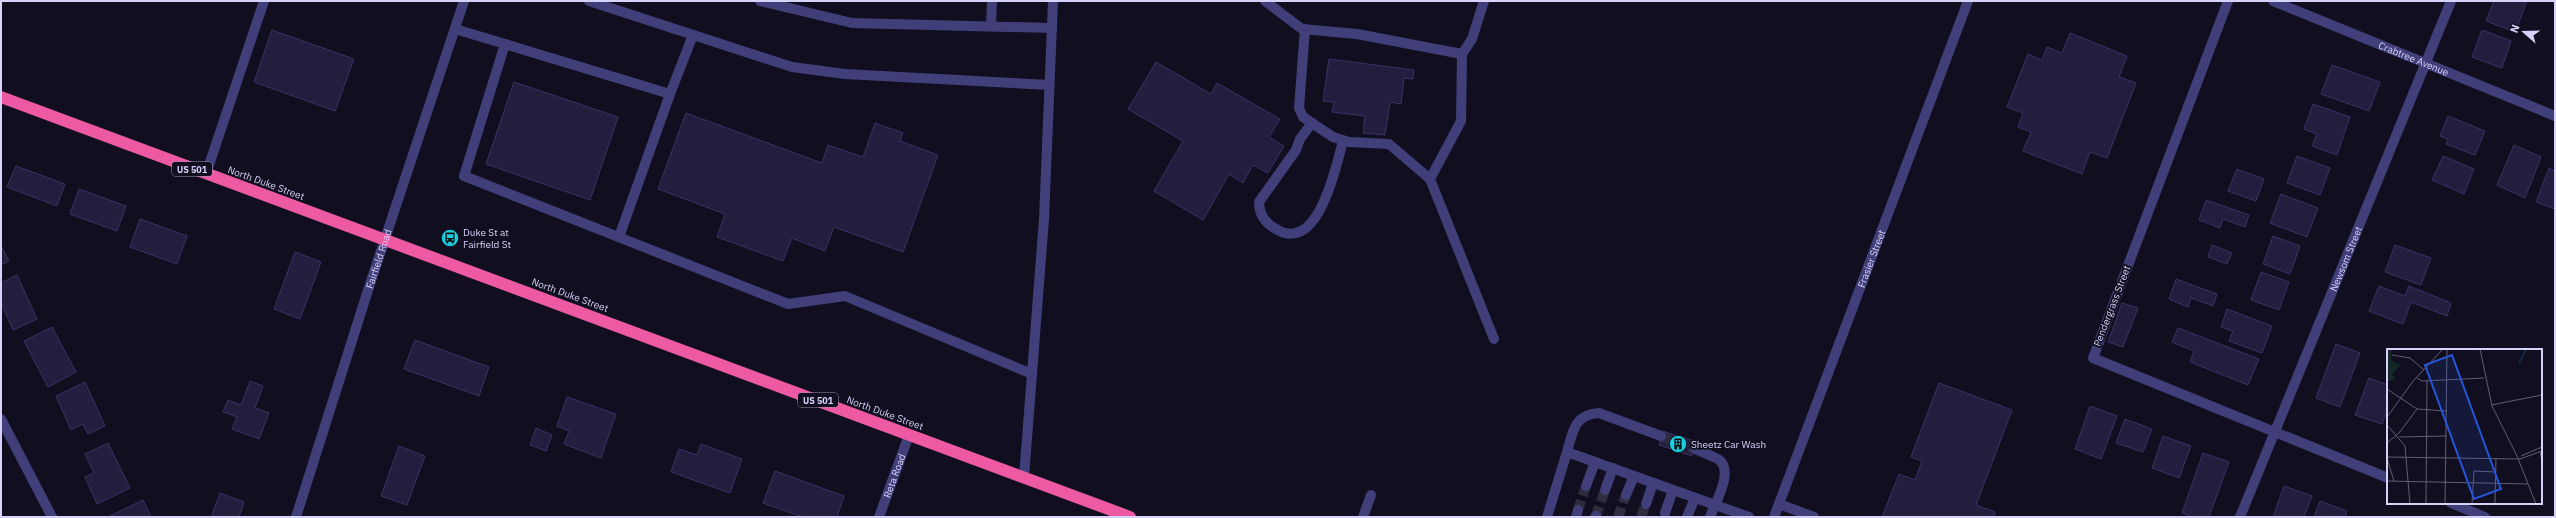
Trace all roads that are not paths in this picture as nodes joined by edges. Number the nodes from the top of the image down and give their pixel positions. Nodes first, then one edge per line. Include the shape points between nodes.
1 (264, 1) edge
2 (464, 1) edge
3 (588, 1) edge
4 (760, 1) edge
5 (992, 1) edge
6 (1053, 1) edge
7 (1265, 1) edge
8 (1484, 1) edge
9 (1968, 1) edge
10 (2228, 1) edge
11 (2273, 1) edge
12 (2450, 1) edge
13 (991, 26) junction
14 (1052, 28) junction
15 (455, 29) junction
16 (1305, 29) junction
17 (693, 35) junction
18 (505, 44) junction
19 (1462, 54) junction
20 (2425, 63) junction
21 (1049, 85) junction
22 (670, 94) junction
23 (1, 97) edge
24 (2555, 116) edge
25 (1312, 123) junction
26 (1343, 141) junction
27 (206, 174) junction
28 (1430, 178) junction
29 (618, 237) junction
30 (384, 239) junction
31 (1494, 340) dead end
32 (1032, 374) junction
33 (1, 419) edge
34 (2274, 432) junction
35 (909, 434) junction
36 (1661, 436) tunnel mouth
37 (1695, 449) tunnel mouth
38 (1567, 452) junction
39 (1595, 462) junction
40 (1613, 468) junction
41 (1634, 476) junction
42 (1024, 477) junction
43 (2387, 478) edge
44 (1653, 483) junction
45 (1586, 486) tunnel mouth
46 (1605, 490) tunnel mouth
47 (1673, 490) junction
48 (1371, 494) dead end
49 (1626, 495) tunnel mouth
50 (1695, 498) junction
51 (1646, 504) tunnel mouth
52 (1779, 504) junction
53 (2453, 504) edge
54 (1714, 505) junction
55 (1665, 513) dead end
56 (52, 517) edge
57 (296, 517) edge
58 (878, 517) edge
59 (1130, 517) edge
60 (1363, 517) edge
61 (1547, 517) edge
62 (1687, 517) edge
63 (1710, 517) edge
64 (1749, 517) edge
65 (1774, 517) edge
66 (1814, 517) edge
67 (2240, 517) edge
68 (2485, 517) edge

1 - 27 street
2 - 15 street, Fairfield Road
3 - 17 street
4 - 13 street via 852,23
5 - 13 street
6 - 14 street
7 - 16 street
8 - 19 street via 1472,39
9 - 52 street, Frasier Street
10 - 34 street, Pendergrass Street via 2092,358
11 - 20 street, Crabtree Avenue
12 - 20 street, Newsom Street
13 - 14 street
14 - 21 street
15 - 18 street
15 - 30 street, Fairfield Road
16 - 19 street via 1358,34
16 - 25 street via 1299,108 1303,117
17 - 21 street via 792,67 845,74
17 - 22 street
18 - 22 street
18 - 29 street via 464,176
19 - 28 street via 1461,121
20 - 24 street, Crabtree Avenue
20 - 34 street, Newsom Street
21 - 32 street via 1044,218
22 - 29 street
23 - 27 highway, North Duke Street / US 501
25 - 26 street via 1332,138
25 - 26 street via 1259,202 1259,211 1276,229 1293,234 1300,232 1312,222 1333,180
26 - 28 street via 1389,144
27 - 30 highway, North Duke Street / US 501
28 - 31 street
29 - 32 street via 788,304 845,296
30 - 35 highway, North Duke Street / US 501
30 - 57 street, Fairfield Road
32 - 42 street
33 - 56 street
34 - 43 street, Pendergrass Street
34 - 67 street, Newsom Street
35 - 42 highway, North Duke Street / US 501
35 - 58 street, Reta Road
36 - 38 street via 1599,413 1590,414 1579,418 1575,424
37 - 54 street via 1719,460 1724,469 1725,477
38 - 39 street
38 - 61 street
39 - 40 street
39 - 45 street
40 - 41 street
40 - 46 street
41 - 44 street
41 - 49 street
42 - 59 highway, North Duke Street / US 501
44 - 47 street
44 - 51 street
47 - 50 street
47 - 55 street
48 - 60 street
50 - 54 street
50 - 62 street
52 - 65 street, Frasier Street
52 - 66 street
53 - 68 street
54 - 63 street
54 - 64 street

